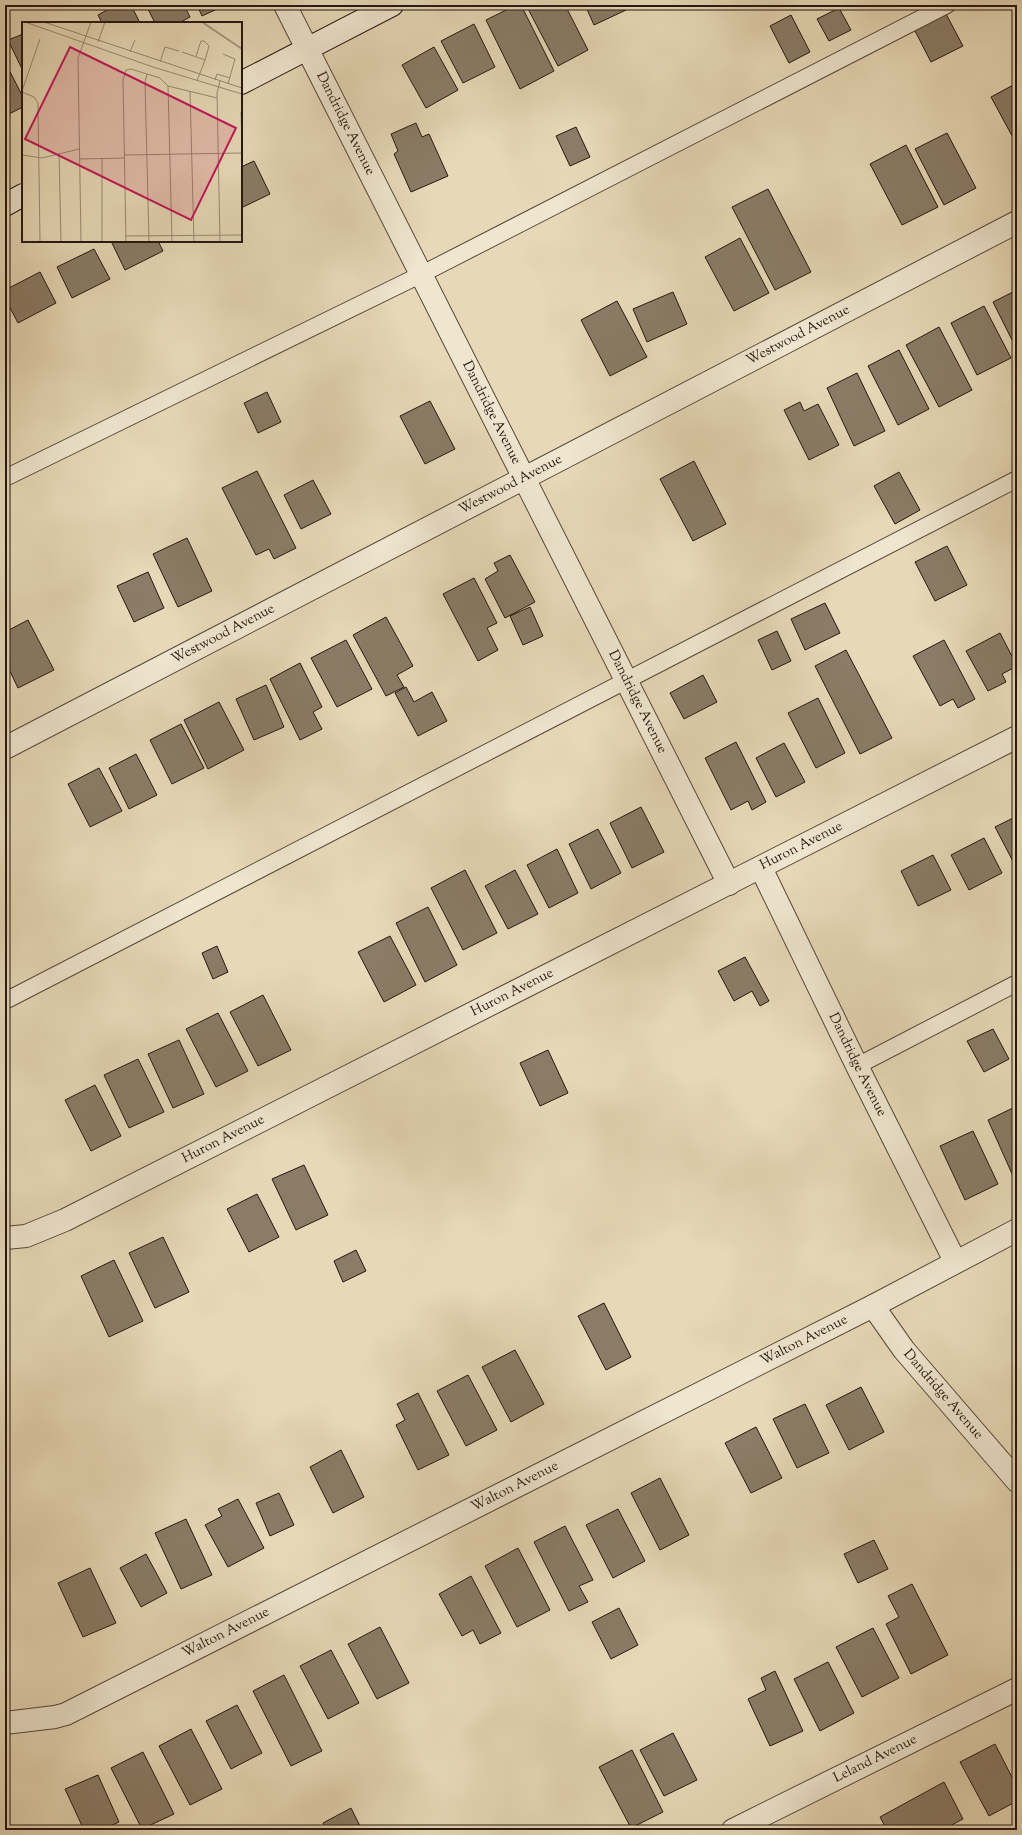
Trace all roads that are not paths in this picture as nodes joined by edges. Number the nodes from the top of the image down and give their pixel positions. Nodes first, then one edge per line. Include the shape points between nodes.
1 (285, 5) edge
2 (392, 5) edge
3 (947, 5) edge
4 (307, 49) junction
5 (242, 82) edge
6 (22, 196) edge
7 (5, 205) edge
8 (1017, 222) edge
9 (420, 275) junction
10 (5, 478) edge
11 (524, 478) junction
12 (1017, 479) edge
13 (628, 681) junction
14 (1017, 737) edge
15 (5, 748) edge
16 (761, 868) junction
17 (730, 884) junction
18 (1017, 983) edge
19 (5, 1001) edge
20 (857, 1066) junction
21 (1017, 1230) edge
22 (5, 1238) edge
23 (955, 1261) junction
24 (873, 1306) junction
25 (1014, 1472) edge
26 (1017, 1689) edge
27 (5, 1723) edge
28 (733, 1830) edge

1 - 4 street, Dandridge Avenue
2 - 4 street
3 - 9 lane
4 - 5 street
4 - 9 street, Dandridge Avenue
6 - 7 street
8 - 11 street, Westwood Avenue
9 - 10 lane
9 - 11 street, Dandridge Avenue
11 - 13 street, Dandridge Avenue
11 - 15 street, Westwood Avenue
12 - 13 lane
13 - 17 street, Dandridge Avenue
13 - 19 lane
14 - 16 street, Huron Avenue
16 - 17 street, Huron Avenue
16 - 20 street, Dandridge Avenue
17 - 22 street, Huron Avenue via 66,1220 26,1236
18 - 20 lane
20 - 23 street, Dandridge Avenue
21 - 23 street, Walton Avenue
23 - 24 street, Walton Avenue
24 - 25 street, Dandridge Avenue via 904,1350
24 - 27 street, Walton Avenue via 66,1714
26 - 28 street, Leland Avenue

